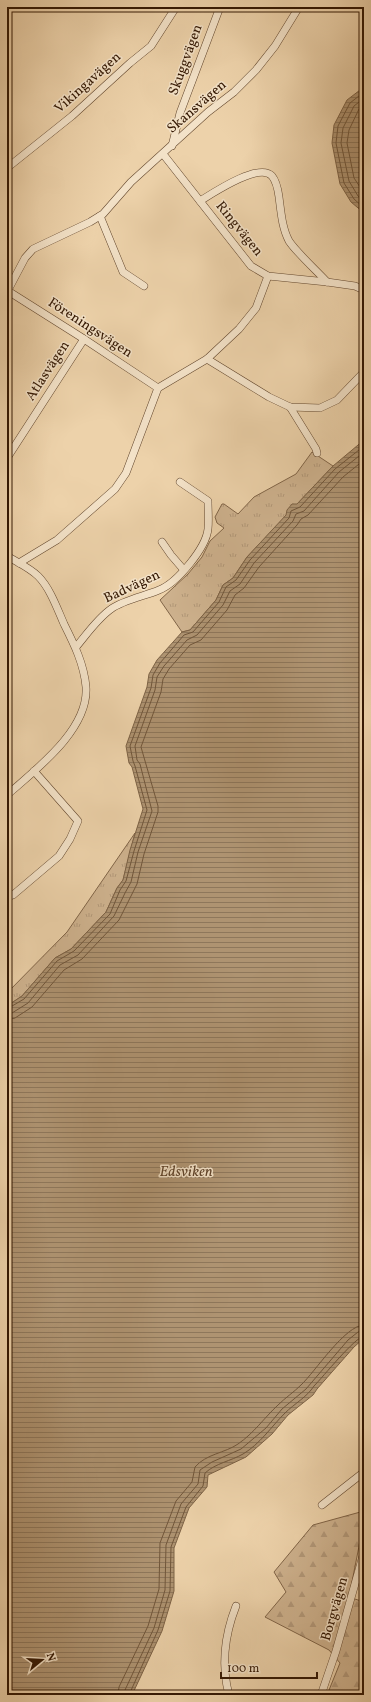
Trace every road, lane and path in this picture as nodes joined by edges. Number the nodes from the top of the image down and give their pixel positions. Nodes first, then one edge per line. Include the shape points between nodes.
1 (176, 7) edge
2 (220, 7) edge
3 (299, 7) edge
4 (172, 146) junction
5 (163, 154) junction
6 (7, 168) edge
7 (200, 201) junction
8 (100, 216) junction
9 (268, 276) junction
10 (327, 282) junction
11 (144, 286) dead end
12 (364, 290) edge
13 (7, 292) edge
14 (84, 339) junction
15 (207, 359) junction
16 (364, 372) edge
17 (158, 388) junction
18 (290, 407) junction
19 (317, 453) dead end
20 (7, 458) edge
21 (180, 482) dead end
22 (162, 542) dead end
23 (7, 556) edge
24 (19, 563) junction
25 (183, 569) junction
26 (76, 647) junction
27 (34, 771) junction
28 (7, 795) edge
29 (7, 897) edge
30 (364, 1472) edge
31 (322, 1505) dead end
32 (364, 1552) edge
33 (236, 1606) dead end
34 (229, 1695) edge
35 (321, 1695) edge

1 - 6 street, Vikingavägen via 151,46 72,116
2 - 4 street, Skuggvägen via 180,113
3 - 4 street, Skansvägen via 275,46 256,70
4 - 5 street, Skansvägen
5 - 7 street, Ringvägen
5 - 8 street, Skansvägen via 131,182
7 - 9 street, Ringvägen via 251,266
7 - 10 street via 234,181 250,175 265,172 272,175 276,182 284,228 290,242
8 - 11 street via 123,272
8 - 13 street, Skansvägen via 33,250 25,258
9 - 10 street, Ringvägen
9 - 15 street via 256,308 239,330
10 - 12 street, Ringvägen via 355,286
13 - 14 street, Föreningsvägen
14 - 17 street, Föreningsvägen
14 - 20 street, Atlasvägen
15 - 17 street
15 - 18 street
16 - 18 street via 337,400 320,408
17 - 24 street via 126,473 116,489 57,540
18 - 19 street
21 - 25 street, Badvägen via 208,501 208,529 205,539
22 - 25 street, Badvägen
23 - 24 street
24 - 26 street via 38,576 50,593
25 - 26 street, Badvägen via 161,590 112,608 100,618
26 - 27 street via 86,689 84,701 64,742
27 - 28 street
27 - 29 street via 78,821 60,856 13,895
30 - 31 street
32 - 35 street, Borgvägen
33 - 34 street via 229,1623 224,1662

